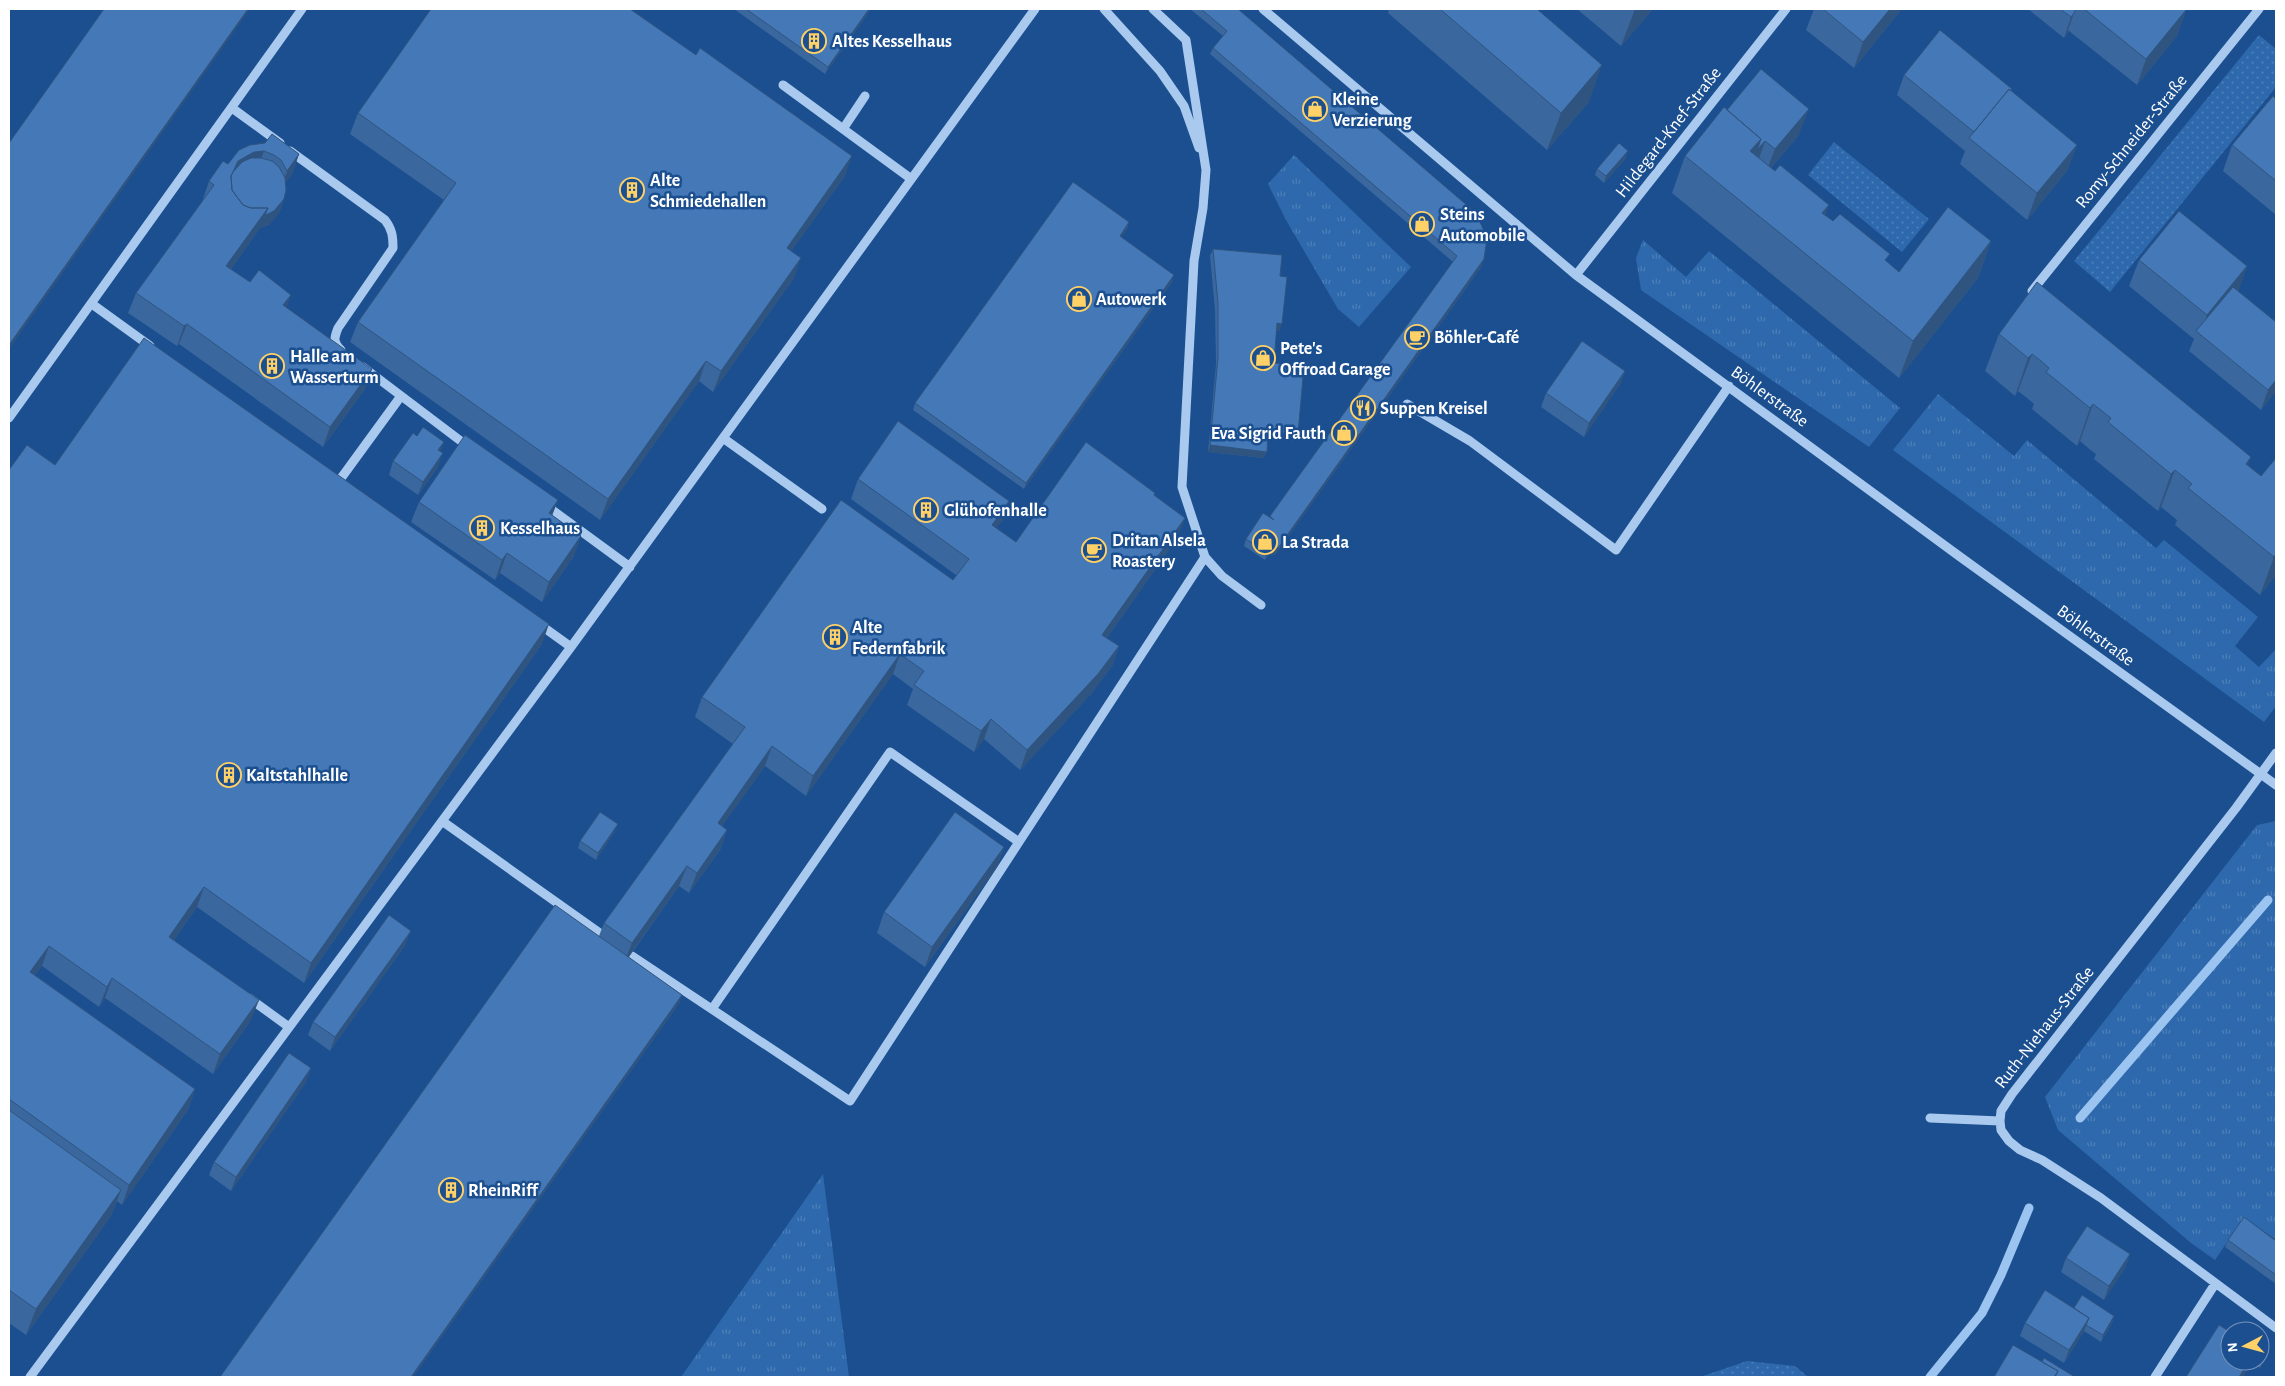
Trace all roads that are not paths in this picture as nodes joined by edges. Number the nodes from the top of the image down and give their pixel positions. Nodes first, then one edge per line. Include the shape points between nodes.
1 (1035, 9) edge
2 (1104, 9) edge
3 (1152, 9) edge
4 (1264, 9) edge
5 (1786, 9) edge
6 (2259, 9) edge
7 (301, 10) edge
8 (783, 85) dead end
9 (865, 96) dead end
10 (232, 108) junction
11 (844, 129) junction
12 (1206, 170) junction
13 (910, 178) junction
14 (1576, 275) junction
15 (2029, 294) edge
16 (92, 304) junction
17 (156, 350) edge
18 (1729, 386) junction
19 (401, 396) junction
20 (1407, 404) dead end
21 (9, 418) edge
22 (723, 438) junction
23 (474, 452) edge
24 (332, 476) edge
25 (340, 481) junction
26 (348, 487) edge
27 (537, 498) edge
28 (822, 509) dead end
29 (1205, 557) junction
30 (630, 567) junction
31 (1261, 605) dead end
32 (531, 619) edge
33 (571, 648) junction
34 (2276, 753) edge
35 (2262, 775) junction
36 (2276, 785) edge
37 (442, 821) junction
38 (1019, 842) junction
39 (600, 934) edge
40 (632, 956) edge
41 (243, 993) edge
42 (712, 1009) junction
43 (289, 1027) junction
44 (1930, 1118) dead end
45 (2000, 1121) junction
46 (2215, 1284) junction
47 (2276, 1328) edge
48 (30, 1377) edge
49 (2155, 1377) edge

1 - 13 street
2 - 12 street via 1160,71 1184,106
3 - 12 street via 1186,40
4 - 14 street, Böhlerstraße
5 - 14 street, Hildegard-Knef-Straße
6 - 15 street, Romy-Schneider-Straße
7 - 10 street
8 - 11 street
9 - 11 street
10 - 16 street
10 - 19 street via 385,220 391,228 392,248 338,328 334,344
11 - 13 street
12 - 29 street via 1194,261 1182,487
13 - 22 street
14 - 18 street, Böhlerstraße
16 - 17 street
16 - 21 street
18 - 20 street via 1616,550 1470,441
18 - 35 street, Böhlerstraße
19 - 23 street
19 - 25 street
22 - 28 street
22 - 30 street
24 - 25 street
25 - 26 street
27 - 30 street
29 - 31 street via 1222,576
29 - 38 street
30 - 33 street
32 - 33 street
33 - 37 street
34 - 35 street, Ruth-Niehaus-Straße
35 - 36 street, Böhlerstraße
35 - 45 street, Ruth-Niehaus-Straße via 2012,1094 2001,1112
37 - 39 street
37 - 43 street
38 - 42 street via 890,752
38 - 42 street via 850,1101
40 - 42 street
41 - 43 street
43 - 48 street
44 - 45 street
45 - 46 street via 2001,1130 2020,1150 2042,1160 2101,1198
46 - 47 street
46 - 49 street

